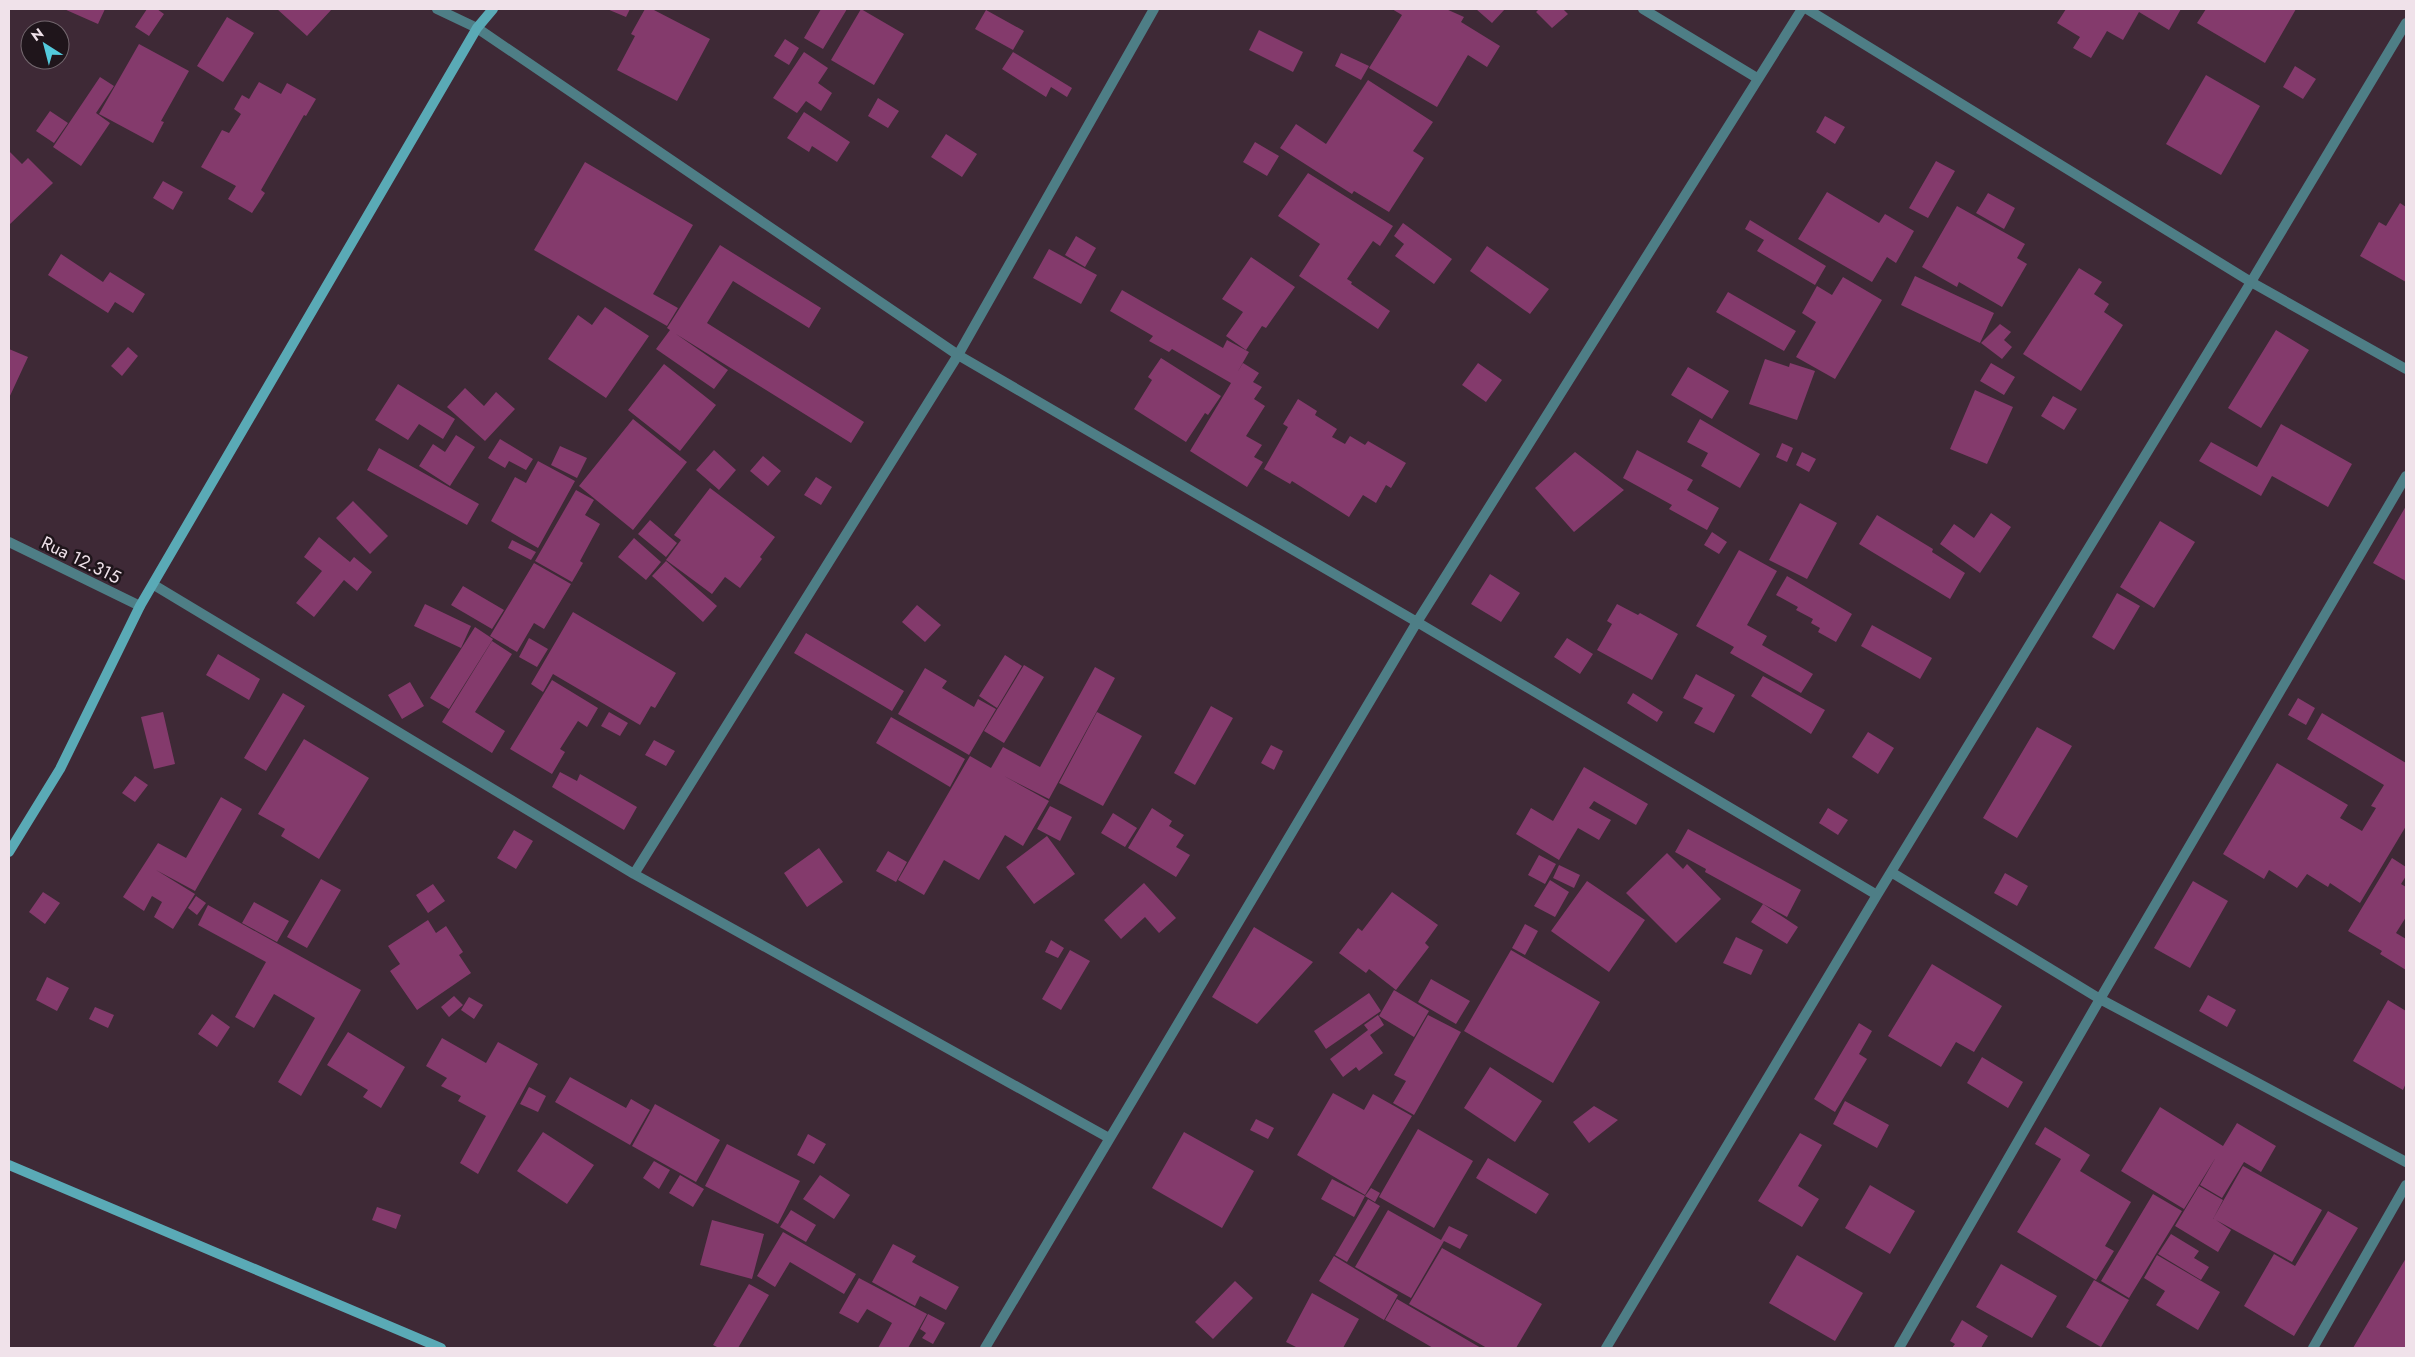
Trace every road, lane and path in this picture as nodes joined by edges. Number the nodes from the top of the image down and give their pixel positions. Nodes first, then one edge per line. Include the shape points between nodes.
1 (437, 9) edge
2 (493, 9) edge
3 (1154, 9) edge
4 (1643, 9) edge
5 (1802, 9) edge
6 (1806, 9) edge
7 (2406, 23) edge
8 (477, 28) junction
9 (1757, 78) junction
10 (2251, 282) junction
11 (958, 355) junction
12 (2406, 369) edge
13 (2406, 476) edge
14 (9, 542) edge
15 (154, 585) junction
16 (140, 606) junction
17 (1417, 622) junction
18 (9, 852) edge
19 (1891, 872) junction
20 (634, 874) junction
21 (1877, 895) junction
22 (2100, 999) junction
23 (1109, 1138) junction
24 (2406, 1162) edge
25 (9, 1165) edge
26 (2406, 1185) edge
27 (441, 1348) edge
28 (985, 1348) edge
29 (1606, 1348) edge
30 (1900, 1348) edge
31 (2313, 1348) edge

1 - 8 street
2 - 8 street
3 - 11 street
4 - 9 street
5 - 9 street
6 - 10 street
7 - 10 street
8 - 11 street
8 - 15 street
9 - 17 street
10 - 12 street
10 - 19 street
11 - 17 street
11 - 20 street
13 - 22 street
14 - 16 street, Rua 12.315
15 - 16 street
15 - 20 street
16 - 18 street via 60,768
17 - 21 street
17 - 23 street
19 - 21 street
19 - 22 street
20 - 23 street
21 - 29 street
22 - 24 street
22 - 30 street
23 - 28 street
25 - 27 street
26 - 31 street

